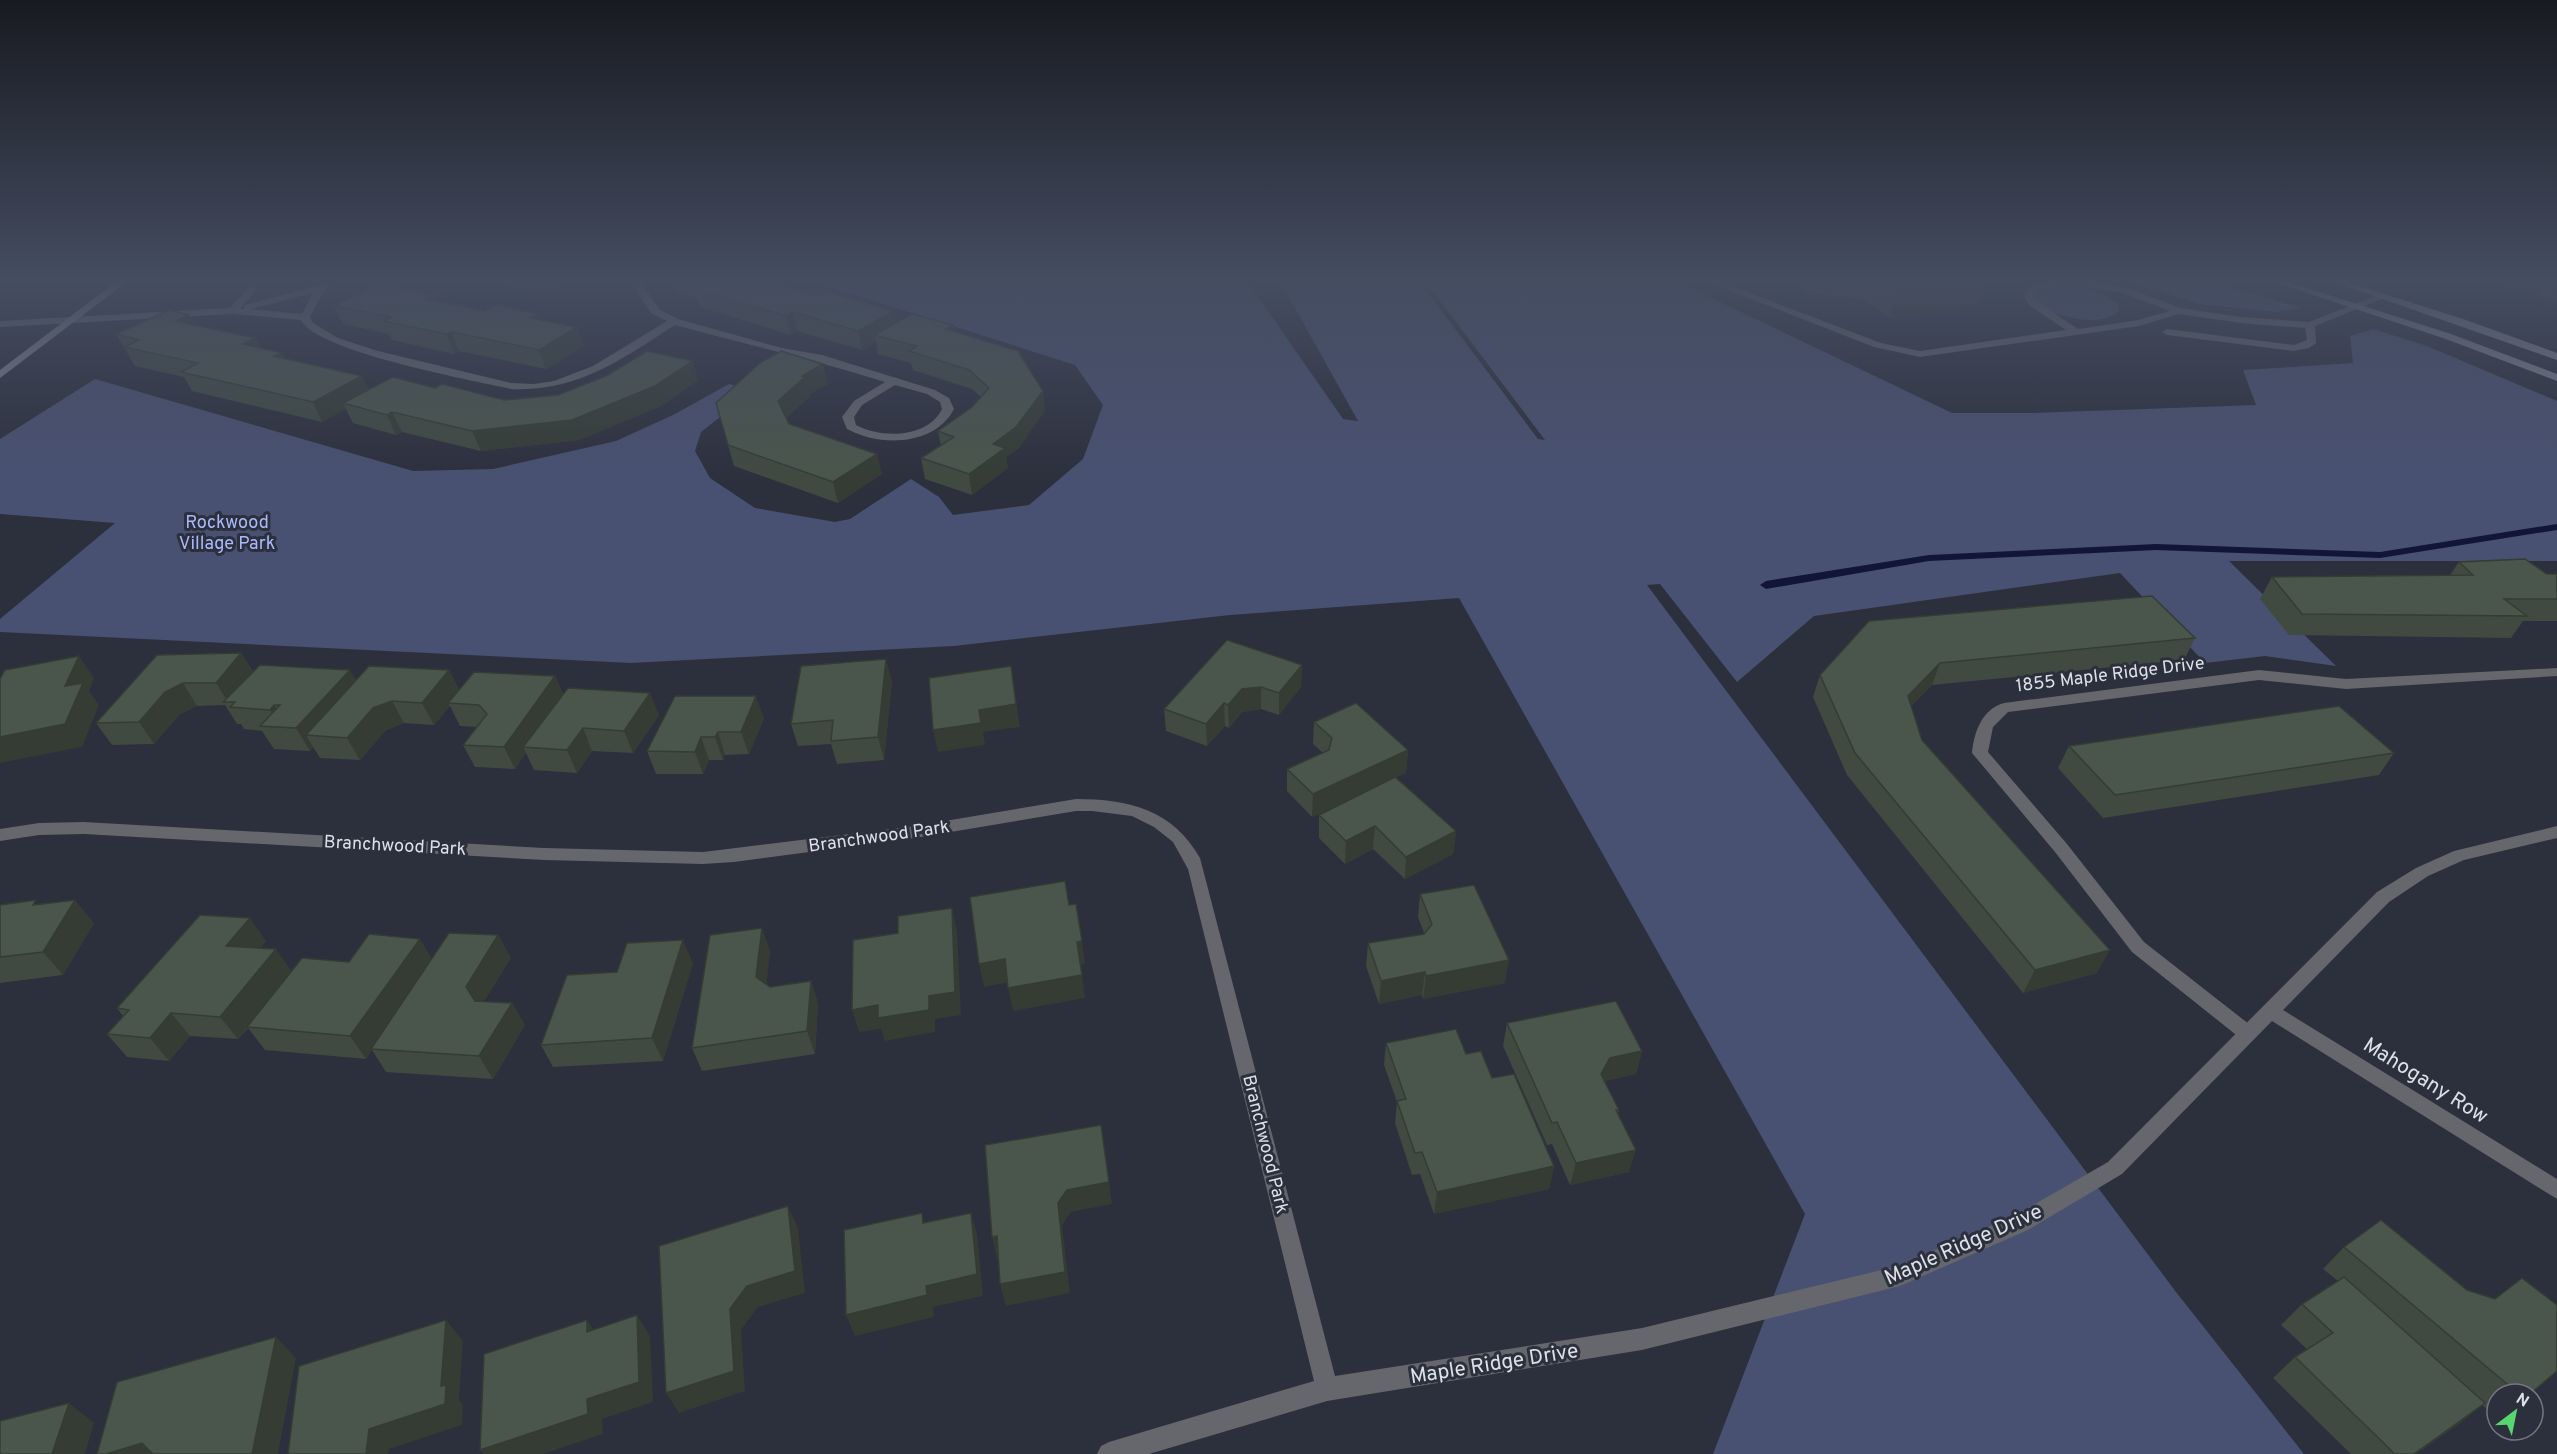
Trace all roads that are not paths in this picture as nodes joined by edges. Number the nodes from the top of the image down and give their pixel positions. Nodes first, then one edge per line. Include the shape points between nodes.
1 (35, 349) edge
2 (361, 349) edge
3 (629, 349) edge
4 (773, 349) edge
5 (1896, 349) edge
6 (1956, 349) edge
7 (2482, 349) edge
8 (2534, 349) edge
9 (2557, 357) edge
10 (2554, 374) edge
11 (0, 375) edge
12 (894, 381) junction
13 (2557, 672) edge
14 (2557, 832) edge
15 (0, 835) edge
16 (2270, 1011) junction
17 (2247, 1033) junction
18 (2557, 1190) edge
19 (1327, 1389) junction
20 (1109, 1454) edge

1 - 11 street
2 - 3 street via 531,388 554,386 586,375
4 - 12 street via 818,357
5 - 6 street via 1920,354
7 - 10 street
8 - 9 street
12 - 12 street via 853,407 848,417 851,427 872,436 898,437 923,432 944,419 948,409 945,400
13 - 17 street, 1855 Maple Ridge Drive via 2346,684 2259,675 2004,708 1986,722 1980,753 2138,947
14 - 16 street, Maple Ridge Drive via 2460,855 2422,872 2383,897
15 - 19 street, Branchwood Park via 84,828 544,854 703,858 915,832 1076,805 1121,808 1147,816 1179,838 1196,869
16 - 17 street, Maple Ridge Drive
16 - 18 street, Mahogany Row
17 - 19 street, Maple Ridge Drive via 2115,1167 2021,1222 1900,1276 1642,1339
19 - 20 street, Maple Ridge Drive

